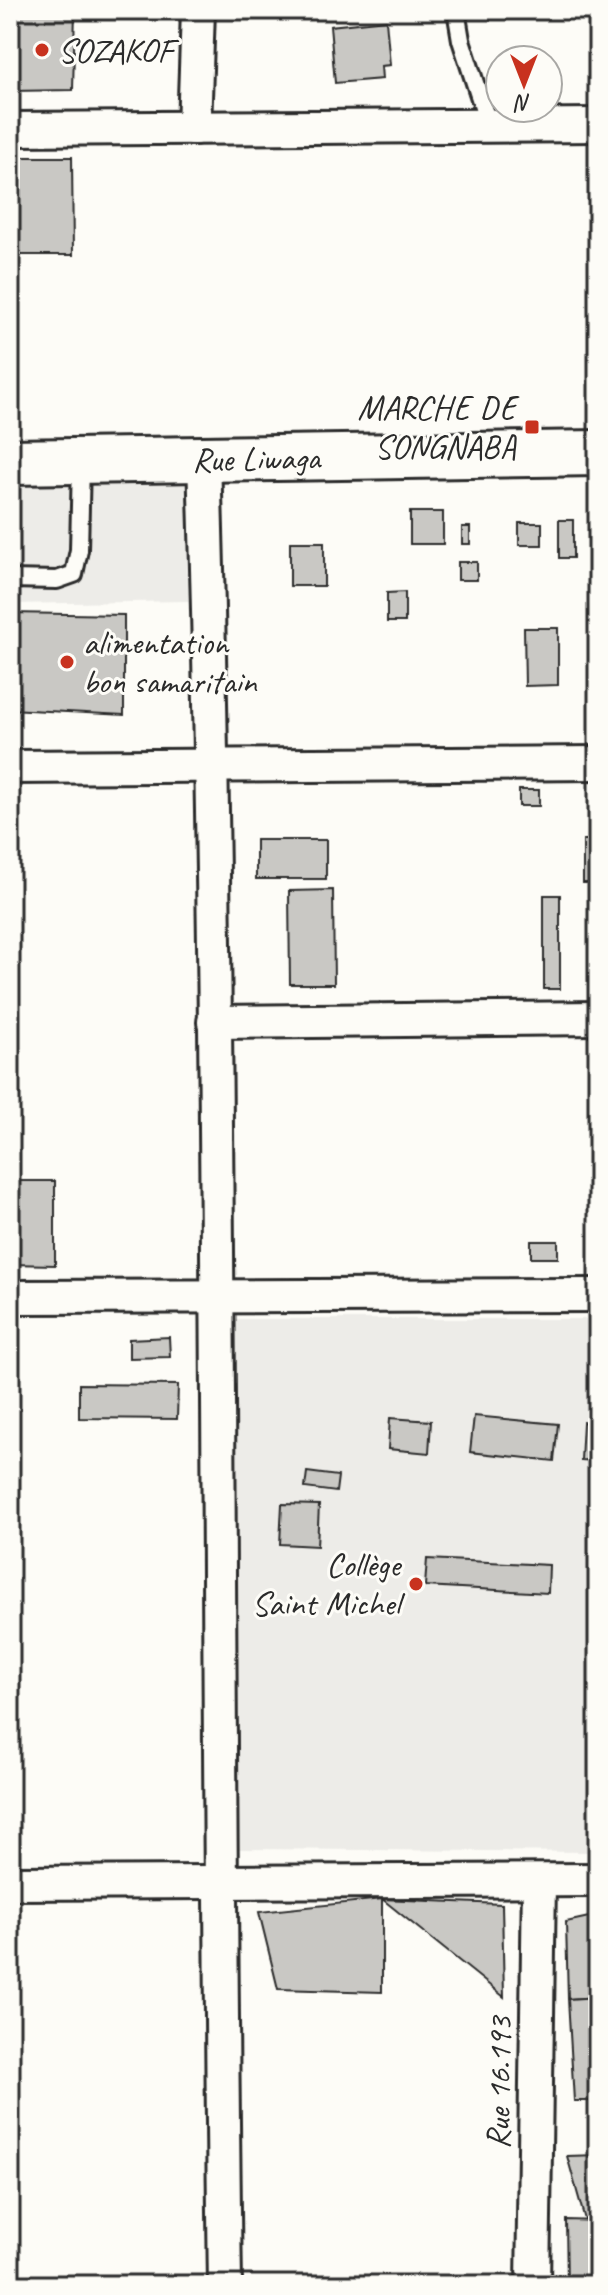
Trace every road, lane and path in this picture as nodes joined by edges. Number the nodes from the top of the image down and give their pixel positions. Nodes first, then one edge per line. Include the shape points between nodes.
1 (198, 10) edge
2 (456, 10) edge
3 (598, 125) edge
4 (489, 126) junction
5 (194, 128) junction
6 (10, 129) edge
7 (598, 453) edge
8 (204, 458) junction
9 (81, 460) junction
10 (10, 462) edge
11 (10, 579) edge
12 (598, 763) edge
13 (213, 766) junction
14 (10, 767) edge
15 (598, 1018) edge
16 (214, 1022) junction
17 (598, 1295) edge
18 (216, 1296) junction
19 (10, 1297) edge
20 (598, 1880) edge
21 (539, 1881) junction
22 (219, 1882) junction
23 (10, 1883) edge
24 (225, 2285) edge
25 (533, 2285) edge

1 - 5 street
2 - 4 lane
3 - 4 street
4 - 5 street
5 - 6 street
7 - 8 main road, Rue Liwaga
8 - 9 main road, Rue Liwaga
8 - 13 street
9 - 10 main road, Rue Liwaga
9 - 11 lane via 74,574 57,580
12 - 13 street
13 - 14 street
13 - 16 street
15 - 16 street
16 - 18 street
17 - 18 street
18 - 19 street
18 - 22 street
20 - 21 street
21 - 22 street
21 - 25 street, Rue 16.193
22 - 23 street
22 - 24 street

